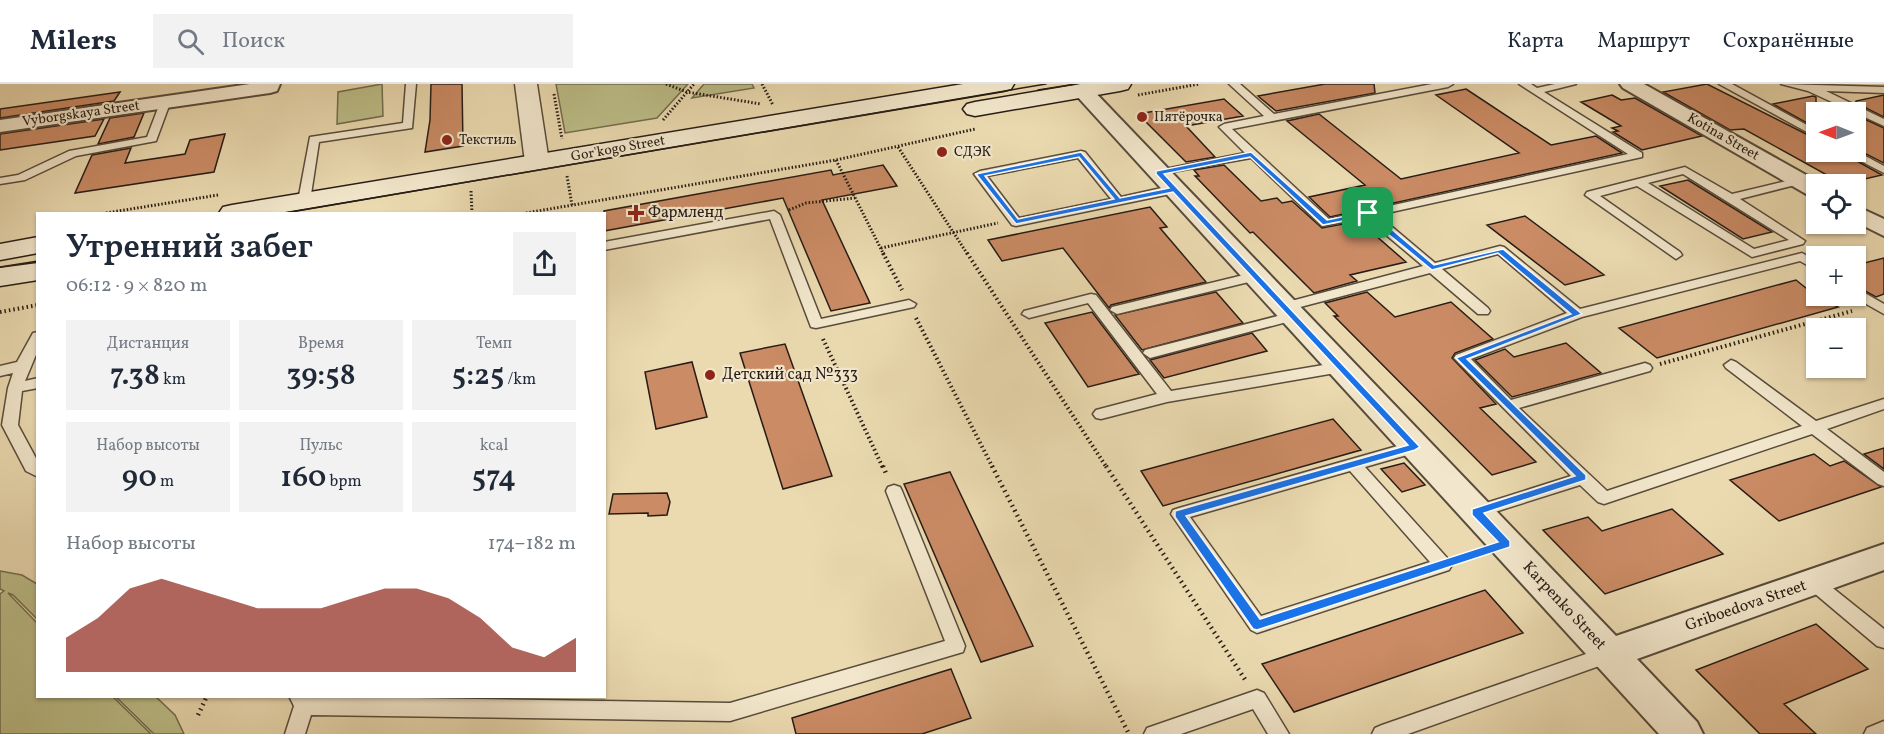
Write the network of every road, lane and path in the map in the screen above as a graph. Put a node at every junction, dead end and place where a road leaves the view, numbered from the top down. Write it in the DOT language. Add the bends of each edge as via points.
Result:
graph roads {
  1 [pos="411,84"];
  2 [pos="526,84"];
  3 [pos="552,84"];
  4 [pos="666,84"];
  5 [pos="694,84"];
  6 [pos="762,84"];
  7 [pos="1003,84"];
  8 [pos="1120,84"];
  9 [pos="1199,84"];
  10 [pos="1234,84"];
  11 [pos="1448,84"];
  12 [pos="1524,84"];
  13 [pos="1571,84"];
  14 [pos="1724,84"];
  15 [pos="1786,84"];
  16 [pos="1637,85"];
  17 [pos="270,86"];
  18 [pos="1810,86"];
  19 [pos="1884,90"];
  20 [pos="1535,91"];
  21 [pos="687,92"];
  22 [pos="1084,92"];
  23 [pos="165,103"];
  24 [pos="1272,118"];
  25 [pos="1884,123"];
  26 [pos="660,124"];
  27 [pos="0,126"];
  28 [pos="979,128"];
  29 [pos="1806,129"];
  30 [pos="562,140"];
  31 [pos="897,147"];
  32 [pos="1251,154"];
  33 [pos="836,160"];
  34 [pos="1866,161"];
  35 [pos="1884,170"];
  36 [pos="538,173"];
  37 [pos="0,181"];
  38 [pos="1167,181"];
  39 [pos="1638,182"];
  40 [pos="1806,185"];
  41 [pos="1806,186"];
  42 [pos="855,198"];
  43 [pos="1730,198"];
  44 [pos="1118,200"];
  45 [pos="304,201"];
  46 [pos="238,212"];
  47 [pos="371,212"];
  48 [pos="532,212"];
  49 [pos="1368,213"];
  50 [pos="774,215"];
  51 [pos="1866,219"];
  52 [pos="1014,220"];
  53 [pos="1884,229"];
  54 [pos="953,232"];
  55 [pos="36,246"];
  56 [pos="606,246"];
  57 [pos="881,248"];
  58 [pos="0,252"];
  59 [pos="1676,255"];
  60 [pos="1806,260"];
  61 [pos="1432,268"];
  62 [pos="36,271"];
  63 [pos="1256,276"];
  64 [pos="0,277"];
  65 [pos="1866,298"];
  66 [pos="909,304"];
  67 [pos="36,305"];
  68 [pos="1880,307"];
  69 [pos="1117,310"];
  70 [pos="1289,311"];
  71 [pos="1483,311"];
  72 [pos="0,312"];
  73 [pos="1029,314"];
  74 [pos="1577,314"];
  75 [pos="816,324"];
  76 [pos="35,344"];
  77 [pos="1150,353"];
  78 [pos="1731,365"];
  79 [pos="22,366"];
  80 [pos="1341,367"];
  81 [pos="1645,368"];
  82 [pos="0,371"];
  83 [pos="36,383"];
  84 [pos="15,388"];
  85 [pos="1167,397"];
  86 [pos="1884,404"];
  87 [pos="1508,406"];
  88 [pos="1101,414"];
  89 [pos="1811,426"];
  90 [pos="1415,447"];
  91 [pos="1353,464"];
  92 [pos="36,470"];
  93 [pos="1583,478"];
  94 [pos="1884,480"];
  95 [pos="894,490"];
  96 [pos="1476,512"];
  97 [pos="1506,544"];
  98 [pos="1884,557"];
  99 [pos="1443,565"];
  100 [pos="1813,582"];
  101 [pos="1884,640"];
  102 [pos="1609,654"];
  103 [pos="206,698"];
  104 [pos="1257,699"];
  105 [pos="301,701"];
  106 [pos="198,715"];
  107 [pos="1884,730"];
  108 [pos="295,734"];
  109 [pos="1129,734"];
  110 [pos="1154,734"];
  111 [pos="1279,734"];
  112 [pos="1382,734"];
  113 [pos="1684,734"];
  114 [pos="1874,734"];
  1 -- 45 [label="lane" via="408,126 314,139"];
  2 -- 36 [label="main road"];
  3 -- 30 [label="path"];
  4 -- 21 [label="path"];
  5 -- 21 [label="path"];
  6 -- 21 [label="path" via="773,106"];
  7 -- 36 [label="main road, Gor'kogo Street"];
  8 -- 22 [label="main road, Gor'kogo Street"];
  9 -- 22 [label="path"];
  10 -- 24 [label="lane"];
  11 -- 24 [label="lane"];
  12 -- 20 [label="lane"];
  13 -- 20 [label="lane"];
  14 -- 29 [label="lane"];
  15 -- 18 [label="lane"];
  16 -- 40 [label="street, Kotina Street"];
  17 -- 23 [label="street, Vyborgskaya Street"];
  18 -- 19 [label="lane"];
  18 -- 25 [label="lane"];
  20 -- 49 [label="lane" via="1638,155"];
  21 -- 26 [label="path"];
  22 -- 36 [label="main road, Gor'kogo Street"];
  22 -- 38 [label="street, Karpenko Street"];
  23 -- 27 [label="street, Vyborgskaya Street"];
  23 -- 37 [label="lane" via="152,139 73,153 21,178"];
  24 -- 32 [label="lane" via="1224,127"];
  28 -- 31 [label="path"];
  31 -- 33 [label="path"];
  31 -- 54 [label="path"];
  32 -- 38 [label="lane"];
  32 -- 49 [label="lane" via="1326,223"];
  33 -- 42 [label="path"];
  33 -- 48 [label="path"];
  34 -- 35 [label="lane"];
  36 -- 45 [label="main road, Gor'kogo Street"];
  36 -- 47 [label="main road, Gor'kogo Street"];
  38 -- 44 [label="lane"];
  38 -- 63 [label="street, Karpenko Street"];
  39 -- 43 [label="lane" via="1685,170"];
  39 -- 43 [label="lane" via="1752,253 1799,241"];
  39 -- 59 [label="lane" via="1591,195"];
  41 -- 43 [label="lane"];
  42 -- 50 [label="path" via="806,203"];
  42 -- 57 [label="path"];
  44 -- 52 [label="lane"];
  44 -- 52 [label="lane" via="1081,154 980,174"];
  45 -- 46 [label="main road, Gor'kogo Street"];
  49 -- 61 [label="lane"];
  50 -- 56 [label="lane"];
  50 -- 75 [label="lane"];
  51 -- 53 [label="street"];
  52 -- 54 [label="path"];
  54 -- 57 [label="path"];
  54 -- 104 [label="path"];
  55 -- 58 [label="main road"];
  57 -- 66 [label="path"];
  60 -- 74 [label="lane" via="1802,257"];
  61 -- 70 [label="lane"];
  61 -- 71 [label="lane"];
  61 -- 74 [label="lane" via="1500,250"];
  62 -- 64 [label="main road"];
  63 -- 69 [label="lane"];
  63 -- 70 [label="street, Karpenko Street"];
  65 -- 68 [label="lane"];
  66 -- 75 [label="lane"];
  66 -- 109 [label="path"];
  67 -- 72 [label="path"];
  68 -- 81 [label="path"];
  70 -- 77 [label="lane"];
  70 -- 80 [label="street, Karpenko Street"];
  73 -- 85 [label="lane" via="1091,298"];
  74 -- 87 [label="lane" via="1461,358"];
  75 -- 95 [label="path"];
  76 -- 79 [label="lane"];
  78 -- 89 [label="lane"];
  79 -- 82 [label="lane"];
  79 -- 84 [label="lane"];
  80 -- 85 [label="lane"];
  80 -- 90 [label="street, Karpenko Street"];
  81 -- 87 [label="lane"];
  83 -- 84 [label="lane"];
  84 -- 92 [label="lane" via="10,425"];
  85 -- 88 [label="lane"];
  86 -- 89 [label="lane"];
  87 -- 93 [label="lane"];
  89 -- 93 [label="lane" via="1604,498"];
  89 -- 94 [label="lane"];
  90 -- 91 [label="lane"];
  90 -- 96 [label="street, Karpenko Street"];
  91 -- 99 [label="lane"];
  91 -- 99 [label="lane" via="1179,514 1257,625"];
  93 -- 96 [label="lane"];
  95 -- 105 [label="lane" via="956,646 730,712"];
  96 -- 97 [label="street, Karpenko Street"];
  97 -- 99 [label="path"];
  97 -- 102 [label="street, Karpenko Street"];
  98 -- 100 [label="street, Griboedova Street"];
  100 -- 101 [label="lane"];
  100 -- 102 [label="street, Griboedova Street"];
  102 -- 112 [label="lane"];
  102 -- 113 [label="street, Karpenko Street"];
  103 -- 106 [label="path"];
  104 -- 110 [label="lane"];
  104 -- 111 [label="lane"];
  105 -- 108 [label="lane"];
  107 -- 114 [label="lane"];
}
